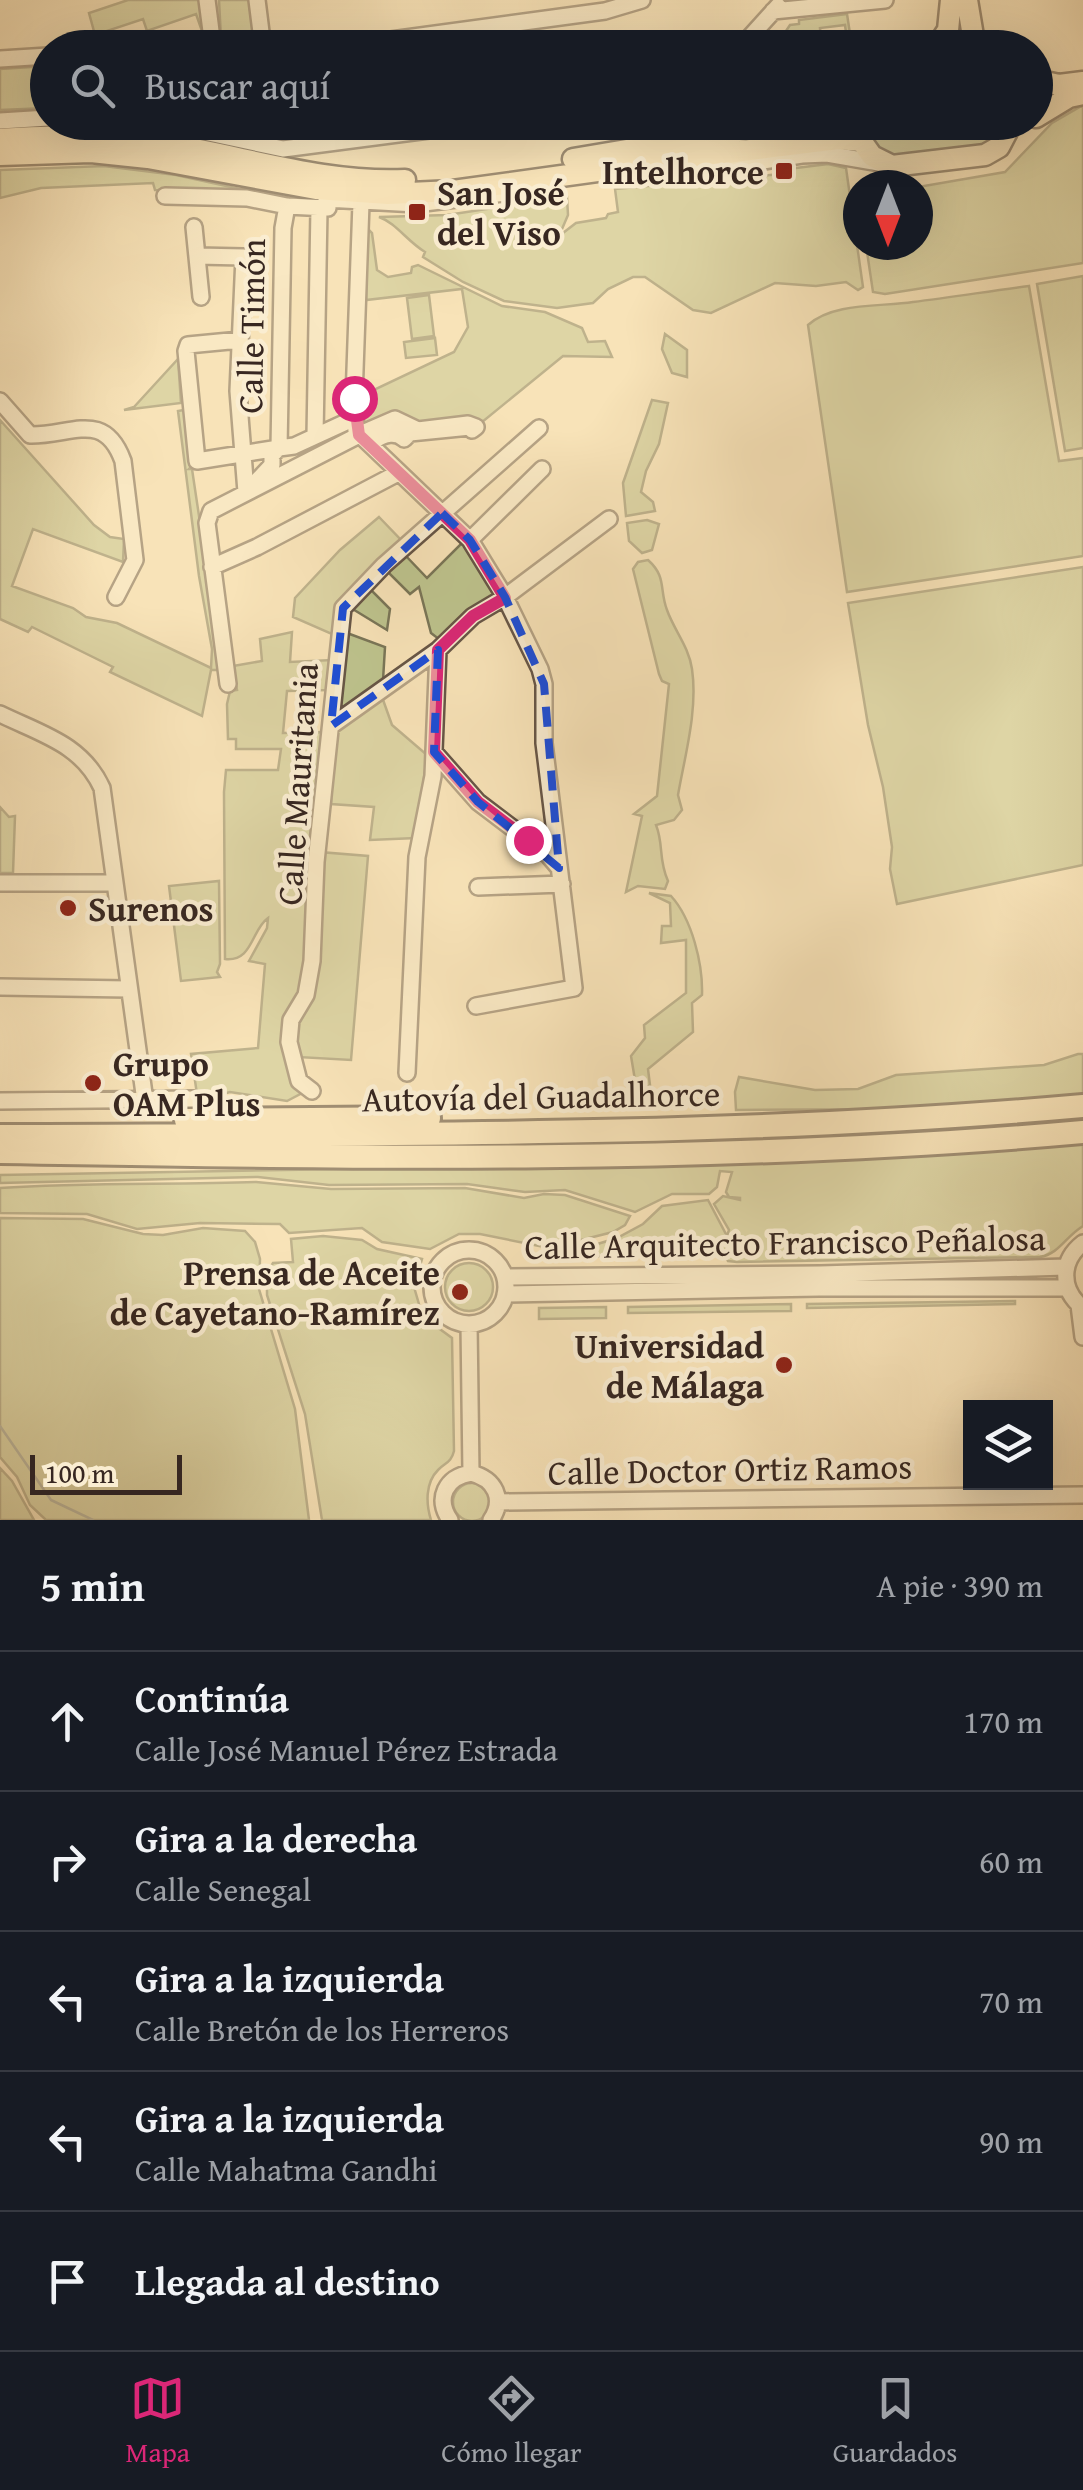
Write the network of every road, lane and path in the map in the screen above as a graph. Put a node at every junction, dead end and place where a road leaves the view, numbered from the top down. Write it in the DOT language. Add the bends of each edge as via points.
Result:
graph roads {
  1 [pos="207,0"];
  2 [pos="257,0"];
  3 [pos="642,0"];
  4 [pos="886,0"];
  5 [pos="941,0"];
  6 [pos="951,0"];
  7 [pos="967,0"];
  8 [pos="809,4"];
  9 [pos="778,6"];
  10 [pos="211,30"];
  11 [pos="261,30"];
  12 [pos="465,30"];
  13 [pos="756,30"];
  14 [pos="938,30"];
  15 [pos="948,30"];
  16 [pos="972,30"];
  17 [pos="30,58"];
  18 [pos="0,60"];
  19 [pos="1083,82"];
  20 [pos="1053,83"];
  21 [pos="1083,94"];
  22 [pos="1053,107"];
  23 [pos="30,119"];
  24 [pos="0,120"];
  25 [pos="30,138"];
  26 [pos="0,139"];
  27 [pos="137,140"];
  28 [pos="252,140"];
  29 [pos="347,140"];
  30 [pos="681,140"];
  31 [pos="838,140"];
  32 [pos="863,140"];
  33 [pos="1005,140"];
  34 [pos="0,155"];
  35 [pos="172,162"];
  36 [pos="892,166"];
  37 [pos="164,196"];
  38 [pos="361,202"];
  39 [pos="287,206"];
  40 [pos="319,209"];
  41 [pos="194,227"];
  42 [pos="197,256"];
  43 [pos="264,257"];
  44 [pos="282,258"];
  45 [pos="202,298"];
  46 [pos="240,340"];
  47 [pos="0,401"];
  48 [pos="355,418"];
  49 [pos="539,428"];
  50 [pos="362,434"];
  51 [pos="315,436"];
  52 [pos="278,448"];
  53 [pos="243,454"];
  54 [pos="272,465"];
  55 [pos="542,469"];
  56 [pos="288,472"];
  57 [pos="398,473"];
  58 [pos="246,492"];
  59 [pos="442,513"];
  60 [pos="609,519"];
  61 [pos="470,540"];
  62 [pos="212,566"];
  63 [pos="116,597"];
  64 [pos="505,598"];
  65 [pos="438,650"];
  66 [pos="228,684"];
  67 [pos="0,714"];
  68 [pos="331,726"];
  69 [pos="434,752"];
  70 [pos="560,876"];
  71 [pos="0,883"];
  72 [pos="114,883"];
  73 [pos="478,887"];
  74 [pos="0,987"];
  75 [pos="128,989"];
  76 [pos="476,1006"];
  77 [pos="407,1072"];
  78 [pos="312,1091"];
  79 [pos="194,1099"];
  80 [pos="0,1101"];
  81 [pos="145,1101"];
  82 [pos="1083,1106"];
  83 [pos="0,1121"];
  84 [pos="783,1125"];
  85 [pos="1083,1132"];
  86 [pos="0,1136"];
  87 [pos="0,1152"];
  88 [pos="410,1156"];
  89 [pos="0,1165"];
  90 [pos="1083,1242"];
  91 [pos="1066,1267"];
  92 [pos="504,1277"];
  93 [pos="1067,1288"];
  94 [pos="505,1294"];
  95 [pos="1081,1307"];
  96 [pos="469,1324"];
  97 [pos="1083,1337"];
  98 [pos="471,1473"];
  99 [pos="1083,1495"];
  100 [pos="498,1502"];
  101 [pos="450,1520"];
  102 [pos="491,1520"];
  1 -- 10 [label="street"];
  2 -- 11 [label="street"];
  3 -- 12 [label="street"];
  4 -- 8 [label="street"];
  5 -- 14 [label="street"];
  6 -- 15 [label="main road"];
  7 -- 16 [label="main road"];
  8 -- 9 [label="street"];
  9 -- 13 [label="street"];
  17 -- 18 [label="street"];
  19 -- 20 [label="main road"];
  21 -- 22 [label="main road"];
  23 -- 24 [label="street"];
  25 -- 26 [label="main road"];
  27 -- 30 [label="main road" via="312,174 390,180 452,177"];
  28 -- 29 [label="street" via="283,148"];
  31 -- 35 [label="main road" via="388,194 316,189"];
  32 -- 36 [label="main road" via="872,156"];
  33 -- 36 [label="main road" via="985,155"];
  34 -- 35 [label="main road" via="91,152"];
  35 -- 38 [label="street" via="261,188"];
  36 -- 38 [label="street" via="802,155 492,196"];
  37 -- 39 [label="street"];
  38 -- 40 [label="street"];
  38 -- 48 [label="street"];
  39 -- 40 [label="street"];
  39 -- 44 [label="street, Calle Timón"];
  40 -- 51 [label="street"];
  41 -- 42 [label="street"];
  42 -- 45 [label="street"];
  42 -- 46 [label="street" via="244,256"];
  43 -- 44 [label="street"];
  44 -- 52 [label="street, Calle Timón"];
  46 -- 53 [label="street"];
  46 -- 53 [label="street" via="188,345 198,462"];
  47 -- 63 [label="street" via="30,435 94,428 118,449 135,560"];
  48 -- 50 [label="street"];
  48 -- 51 [label="street"];
  49 -- 59 [label="street, Calle Mauritania"];
  50 -- 50 [label="street" via="395,419 418,430 476,426 404,439 394,434 375,441"];
  50 -- 56 [label="street"];
  50 -- 57 [label="street"];
  51 -- 52 [label="street"];
  52 -- 53 [label="street"];
  52 -- 54 [label="street, Calle Timón"];
  53 -- 58 [label="street"];
  54 -- 56 [label="street"];
  54 -- 58 [label="street"];
  55 -- 61 [label="street"];
  56 -- 58 [label="street"];
  57 -- 59 [label="street"];
  57 -- 62 [label="street"];
  58 -- 62 [label="street" via="211,511"];
  59 -- 61 [label="street"];
  59 -- 68 [label="street, Calle Mauritania" via="343,608"];
  60 -- 64 [label="street"];
  61 -- 64 [label="street"];
  62 -- 66 [label="street"];
  64 -- 65 [label="street" via="473,616"];
  64 -- 70 [label="street" via="544,684"];
  65 -- 68 [label="street"];
  65 -- 69 [label="street"];
  67 -- 72 [label="street" via="74,749 95,774"];
  68 -- 78 [label="street, Calle Mauritania" via="312,961 289,1042 299,1080"];
  69 -- 70 [label="street" via="478,802 548,854"];
  69 -- 77 [label="street" via="417,856"];
  70 -- 73 [label="street"];
  70 -- 76 [label="street" via="574,988"];
  71 -- 72 [label="street"];
  72 -- 75 [label="street"];
  74 -- 75 [label="street"];
  75 -- 81 [label="street"];
  79 -- 81 [label="street"];
  80 -- 81 [label="street"];
  82 -- 84 [label="highway, Autovía del Guadalhorce"];
  83 -- 84 [label="highway" via="426,1118"];
  84 -- 86 [label="highway, Autovía del Guadalhorce"];
  85 -- 88 [label="highway, Autovía del Guadalhorce" via="685,1154"];
  87 -- 88 [label="highway, Autovía del Guadalhorce"];
  88 -- 89 [label="highway"];
  90 -- 91 [label="street"];
  91 -- 92 [label="street, Calle Arquitecto Francisco Peñalosa"];
  91 -- 93 [label="street"];
  92 -- 94 [label="street"];
  92 -- 96 [label="street" via="479,1251 454,1252 436,1268 436,1305"];
  93 -- 94 [label="street, Calle Arquitecto Francisco Peñalosa"];
  93 -- 95 [label="street"];
  94 -- 96 [label="street" via="495,1313"];
  95 -- 97 [label="street"];
  96 -- 98 [label="street"];
  98 -- 100 [label="street" via="494,1485"];
  98 -- 101 [label="street" via="454,1479 444,1493"];
  99 -- 100 [label="street, Calle Doctor Ortiz Ramos"];
  100 -- 102 [label="street"];
}
